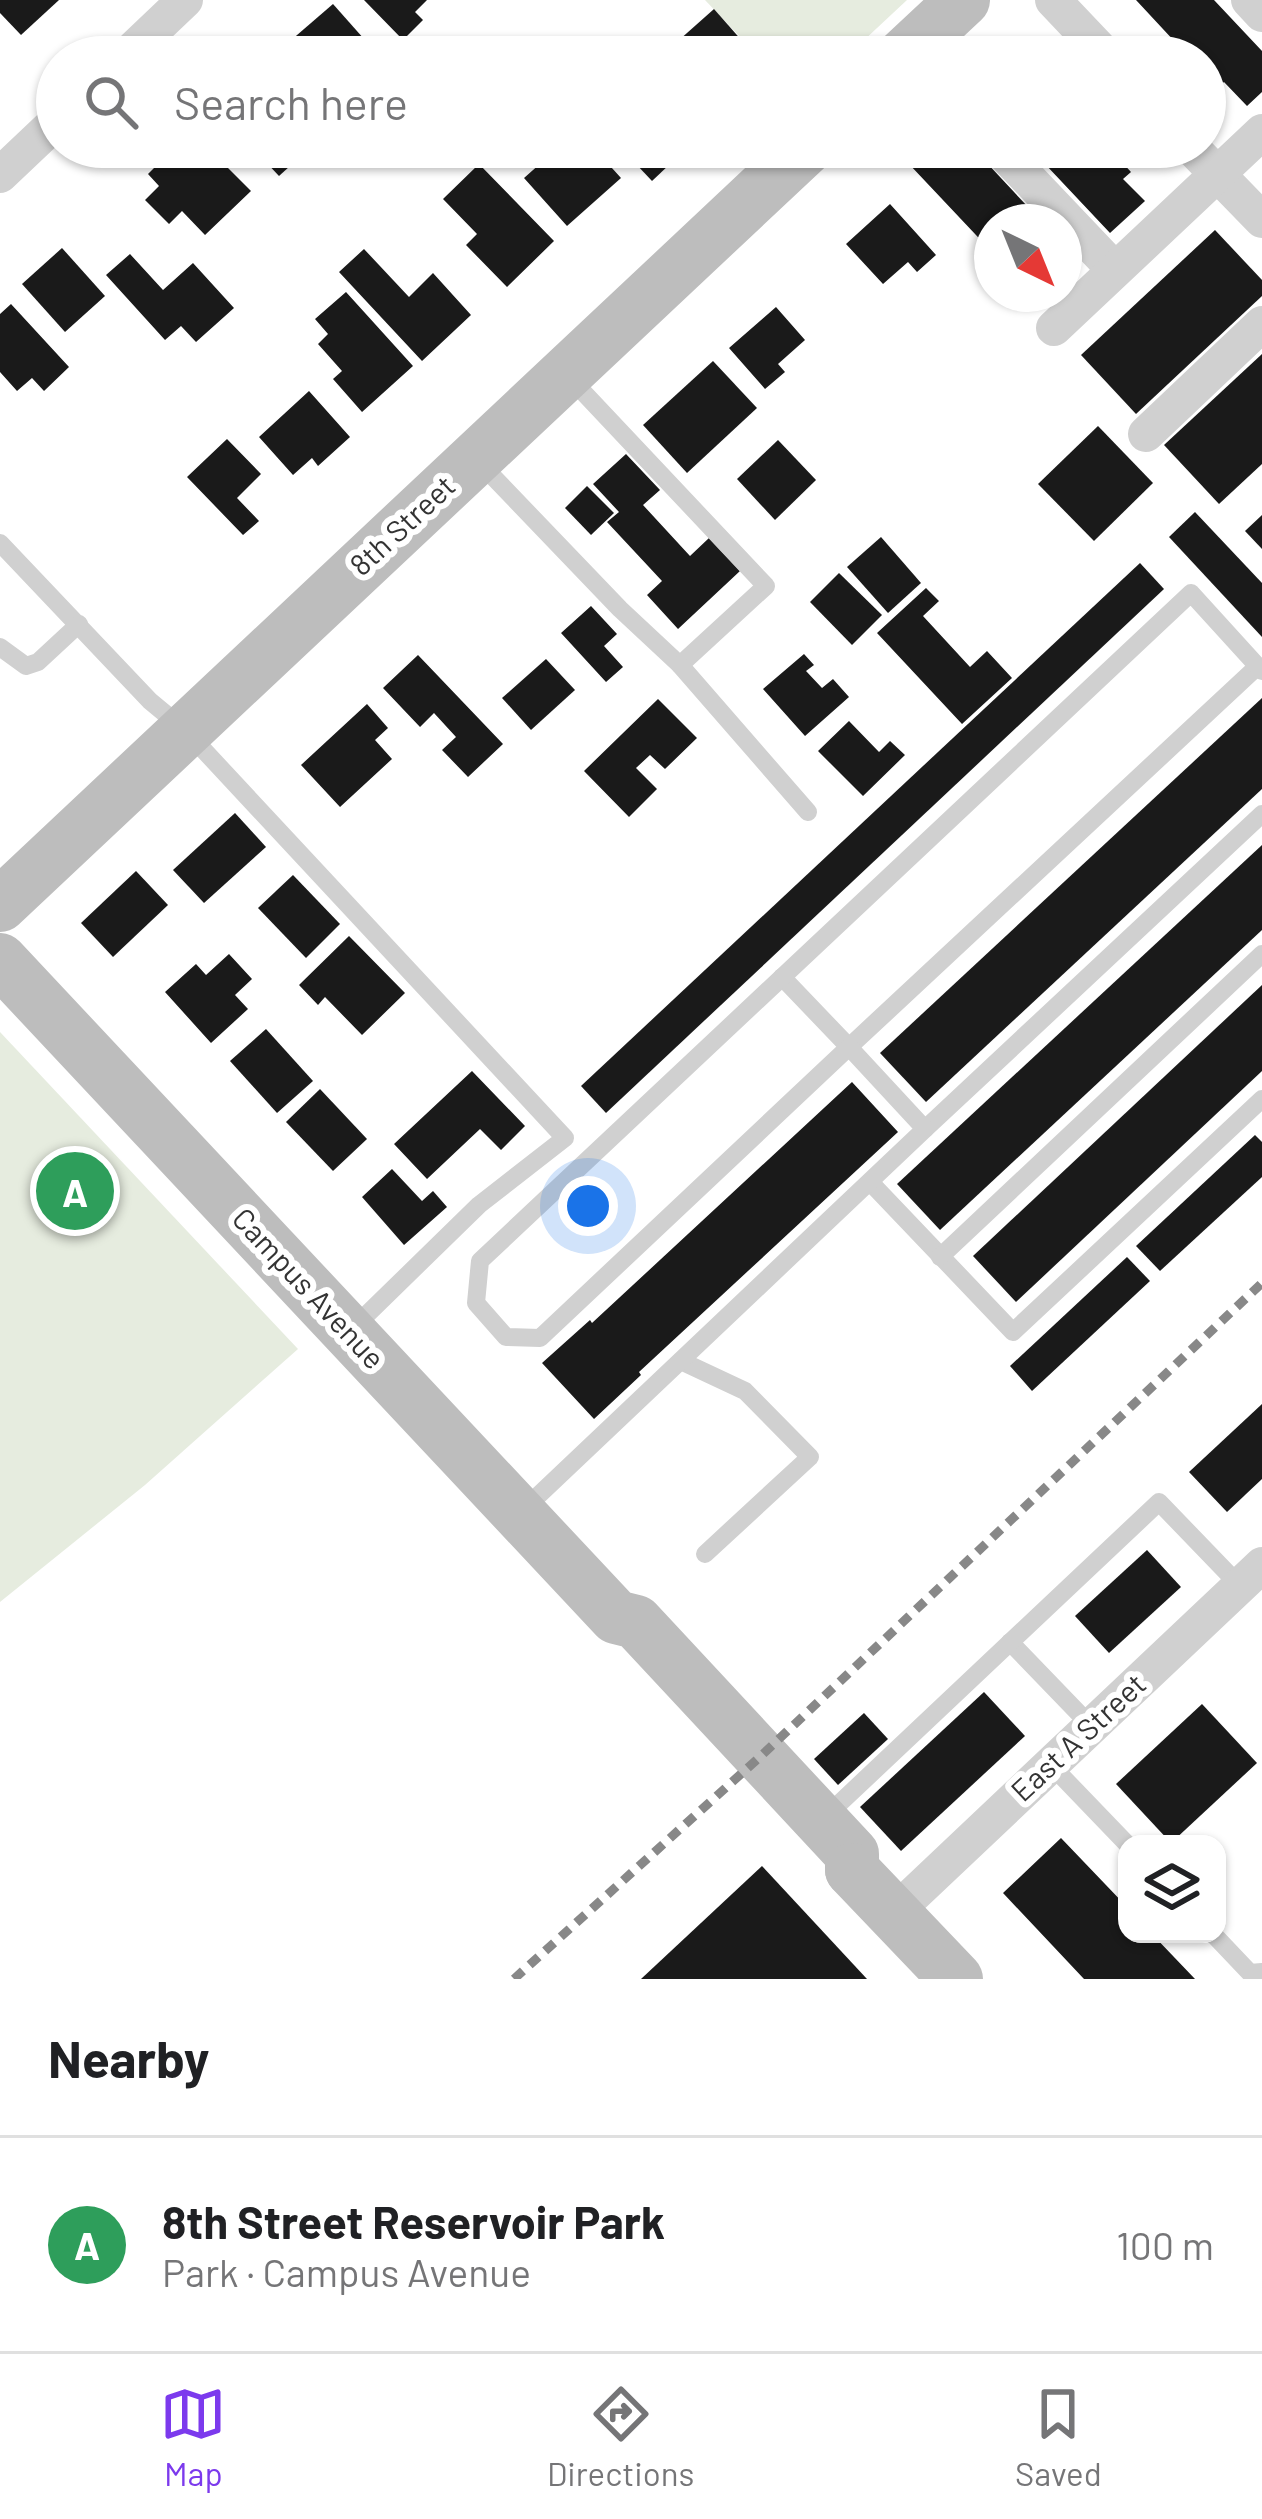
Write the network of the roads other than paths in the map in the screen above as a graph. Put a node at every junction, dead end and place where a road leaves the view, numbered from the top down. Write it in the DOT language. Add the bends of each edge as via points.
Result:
graph roads {
  1 [pos="185,0"];
  2 [pos="963,0"];
  3 [pos="1053,0"];
  4 [pos="1249,0"];
  5 [pos="1262,14"];
  6 [pos="147,36"];
  7 [pos="924,36"];
  8 [pos="1087,36"];
  9 [pos="1262,132"];
  10 [pos="36,141"];
  11 [pos="1226,166"];
  12 [pos="784,168"];
  13 [pos="1018,168"];
  14 [pos="1211,168"];
  15 [pos="1223,168"];
  16 [pos="1217,174"];
  17 [pos="0,175"];
  18 [pos="1262,220"];
  19 [pos="1115,270"];
  20 [pos="1262,324"];
  21 [pos="1054,328"];
  22 [pos="566,373"];
  23 [pos="1146,434"];
  24 [pos="475,458"];
  25 [pos="0,543"];
  26 [pos="80,624"];
  27 [pos="0,647"];
  28 [pos="680,665"];
  29 [pos="1260,669"];
  30 [pos="185,730"];
  31 [pos="808,812"];
  32 [pos="1262,814"];
  33 [pos="0,905"];
  34 [pos="1262,955"];
  35 [pos="0,960"];
  36 [pos="782,977"];
  37 [pos="849,1047"];
  38 [pos="1262,1099"];
  39 [pos="925,1129"];
  40 [pos="869,1182"];
  41 [pos="940,1257"];
  42 [pos="349,1332"];
  43 [pos="681,1361"];
  44 [pos="519,1514"];
  45 [pos="705,1554"];
  46 [pos="1251,1575"];
  47 [pos="616,1617"];
  48 [pos="1010,1642"];
  49 [pos="1091,1726"];
  50 [pos="1051,1765"];
  51 [pos="821,1820"];
  52 [pos="1118,1835"];
  53 [pos="852,1870"];
  54 [pos="895,1912"];
  55 [pos="1222,1943"];
  56 [pos="1262,1972"];
  57 [pos="956,1979"];
  1 -- 6 [label="street"];
  2 -- 7 [label="street"];
  3 -- 8 [label="street"];
  4 -- 5 [label="street"];
  9 -- 11 [label="street"];
  10 -- 17 [label="street"];
  12 -- 22 [label="street, 8th Street"];
  13 -- 19 [label="street"];
  14 -- 16 [label="street"];
  15 -- 16 [label="street"];
  16 -- 18 [label="street"];
  16 -- 19 [label="street"];
  19 -- 21 [label="street"];
  20 -- 23 [label="street"];
  22 -- 24 [label="street, 8th Street"];
  22 -- 28 [label="lane" via="766,586"];
  24 -- 28 [label="lane"];
  24 -- 30 [label="street, 8th Street"];
  25 -- 26 [label="lane"];
  26 -- 27 [label="lane" via="26,666"];
  26 -- 30 [label="lane"];
  28 -- 31 [label="lane"];
  29 -- 36 [label="lane" via="1191,593"];
  29 -- 37 [label="lane"];
  30 -- 33 [label="street, 8th Street"];
  30 -- 42 [label="lane" via="565,1138 479,1205"];
  32 -- 39 [label="lane"];
  34 -- 41 [label="lane"];
  35 -- 42 [label="street, Campus Avenue"];
  36 -- 37 [label="lane"];
  36 -- 37 [label="lane" via="481,1262 476,1303 506,1337 540,1338"];
  37 -- 39 [label="lane"];
  38 -- 41 [label="lane" via="1013,1332"];
  39 -- 40 [label="lane"];
  40 -- 41 [label="lane"];
  40 -- 43 [label="lane"];
  42 -- 44 [label="street, Campus Avenue"];
  43 -- 44 [label="lane"];
  43 -- 45 [label="lane" via="745,1391 811,1457"];
  44 -- 47 [label="street, Campus Avenue"];
  46 -- 48 [label="lane" via="1159,1502"];
  46 -- 49 [label="street, East A Street"];
  47 -- 51 [label="street, Campus Avenue" via="636,1622"];
  47 -- 53 [label="street, Campus Avenue" via="617,1638 834,1871"];
  48 -- 49 [label="lane"];
  48 -- 51 [label="lane"];
  49 -- 50 [label="street, East A Street"];
  50 -- 52 [label="lane"];
  50 -- 54 [label="street, East A Street"];
  51 -- 53 [label="street, Campus Avenue" via="852,1854"];
  53 -- 54 [label="street"];
  54 -- 57 [label="street"];
  55 -- 56 [label="lane" via="1250,1973"];
}
